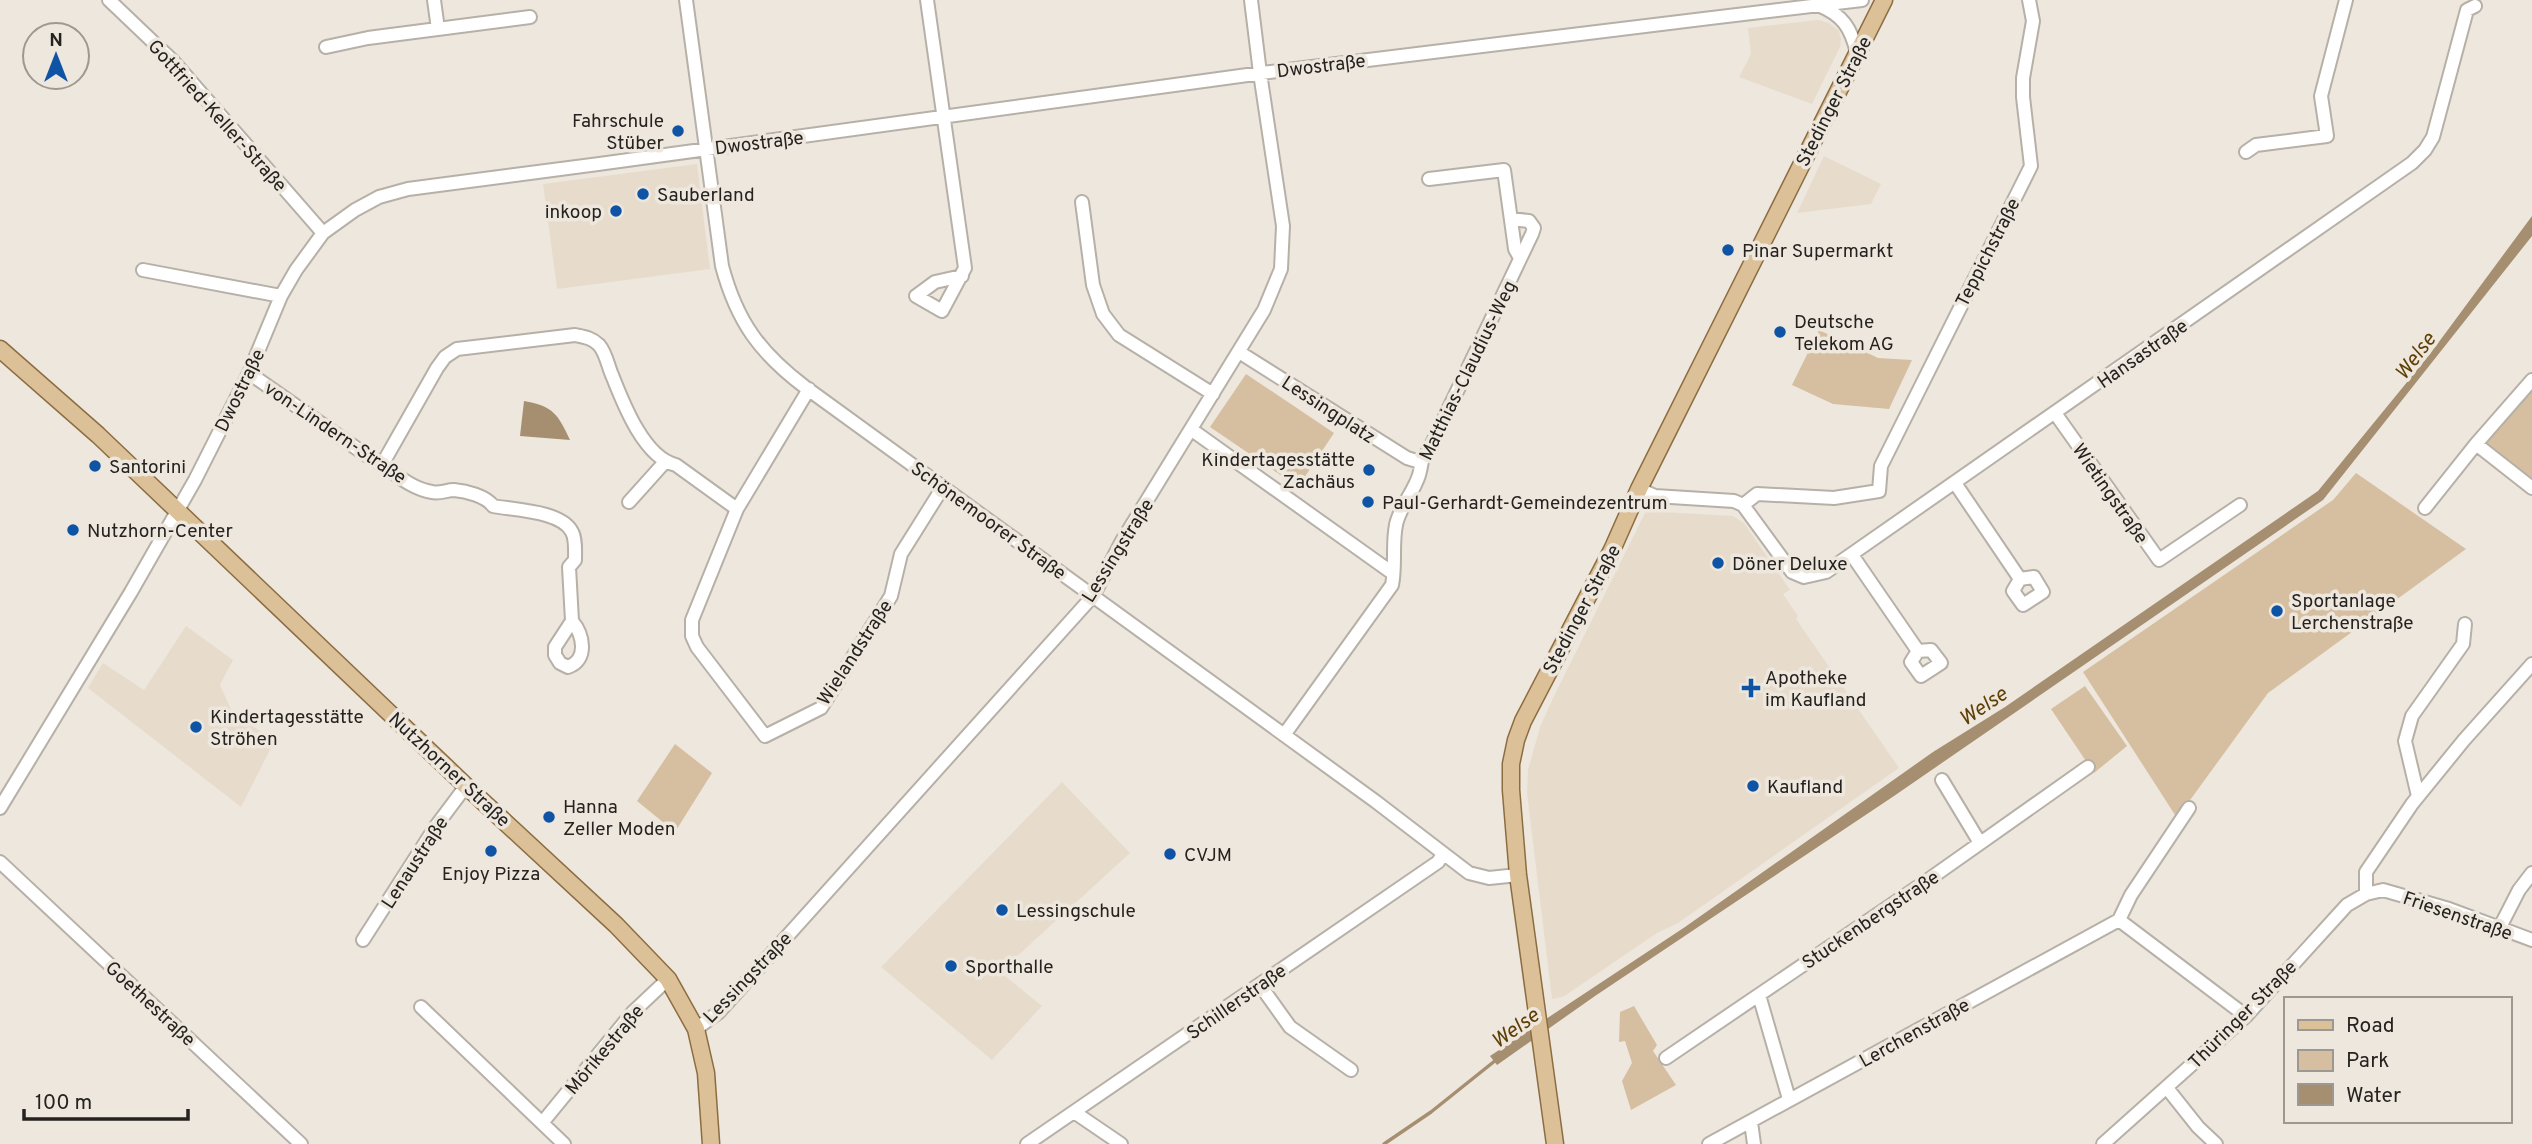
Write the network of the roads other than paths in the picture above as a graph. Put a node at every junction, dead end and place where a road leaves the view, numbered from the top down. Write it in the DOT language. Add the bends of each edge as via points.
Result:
graph roads {
  1 [pos="109,0"];
  2 [pos="434,0"];
  3 [pos="686,0"];
  4 [pos="927,0"];
  5 [pos="1251,0"];
  6 [pos="1862,0"];
  7 [pos="1884,0"];
  8 [pos="2029,0"];
  9 [pos="2346,0"];
  10 [pos="1817,5"];
  11 [pos="2475,6"];
  12 [pos="530,17"];
  13 [pos="439,29"];
  14 [pos="326,47"];
  15 [pos="1857,53"];
  16 [pos="1260,73"];
  17 [pos="944,117"];
  18 [pos="706,149"];
  19 [pos="2246,152"];
  20 [pos="1429,179"];
  21 [pos="1082,202"];
  22 [pos="1511,219"];
  23 [pos="323,233"];
  24 [pos="1520,258"];
  25 [pos="143,270"];
  26 [pos="962,276"];
  27 [pos="281,296"];
  28 [pos="0,349"];
  29 [pos="1239,352"];
  30 [pos="249,373"];
  31 [pos="2532,380"];
  32 [pos="809,389"];
  33 [pos="1213,394"];
  34 [pos="2056,413"];
  35 [pos="1192,430"];
  36 [pos="2476,444"];
  37 [pos="1420,462"];
  38 [pos="383,463"];
  39 [pos="664,463"];
  40 [pos="1955,483"];
  41 [pos="943,487"];
  42 [pos="2532,488"];
  43 [pos="1639,489"];
  44 [pos="629,502"];
  45 [pos="1743,505"];
  46 [pos="2240,505"];
  47 [pos="2425,508"];
  48 [pos="737,509"];
  49 [pos="178,511"];
  50 [pos="1852,555"];
  51 [pos="1391,572"];
  52 [pos="2020,579"];
  53 [pos="1093,596"];
  54 [pos="572,621"];
  55 [pos="2465,624"];
  56 [pos="1918,651"];
  57 [pos="2532,664"];
  58 [pos="1284,735"];
  59 [pos="2088,767"];
  60 [pos="1942,780"];
  61 [pos="466,786"];
  62 [pos="2418,796"];
  63 [pos="0,808"];
  64 [pos="2189,808"];
  65 [pos="1980,843"];
  66 [pos="1443,854"];
  67 [pos="0,862"];
  68 [pos="2532,873"];
  69 [pos="1518,875"];
  70 [pos="2383,890"];
  71 [pos="2366,894"];
  72 [pos="2119,920"];
  73 [pos="2499,929"];
  74 [pos="363,940"];
  75 [pos="2532,940"];
  76 [pos="668,979"];
  77 [pos="1260,985"];
  78 [pos="1759,995"];
  79 [pos="421,1007"];
  80 [pos="2246,1016"];
  81 [pos="696,1029"];
  82 [pos="1666,1058"];
  83 [pos="1351,1070"];
  84 [pos="2167,1088"];
  85 [pos="1789,1099"];
  86 [pos="1074,1112"];
  87 [pos="1751,1122"];
  88 [pos="542,1123"];
  89 [pos="301,1144"];
  90 [pos="564,1144"];
  91 [pos="711,1144"];
  92 [pos="1027,1144"];
  93 [pos="1121,1144"];
  94 [pos="1555,1144"];
  95 [pos="1709,1144"];
  96 [pos="1754,1144"];
  97 [pos="2102,1144"];
  98 [pos="2216,1144"];
  1 -- 23 [label="street, Gottfried-Keller-Straße" via="173,61"];
  2 -- 13 [label="street"];
  3 -- 18 [label="street, Schönemoorer Straße"];
  4 -- 17 [label="street"];
  5 -- 16 [label="street, Lessingstraße"];
  6 -- 10 [label="street, Dwostraße"];
  7 -- 15 [label="main road, Stedinger Straße"];
  8 -- 45 [label="street, Teppichstraße" via="2033,21 2023,97 2031,166 1881,466 1879,491 1834,498 1757,494"];
  9 -- 19 [label="street" via="2321,96 2326,136 2256,145"];
  10 -- 15 [label="street" via="1845,21"];
  10 -- 16 [label="street, Dwostraße"];
  11 -- 34 [label="street, Hansastraße" via="2467,10 2433,137 2412,163"];
  12 -- 13 [label="street"];
  13 -- 14 [label="street"];
  15 -- 43 [label="main road, Stedinger Straße"];
  16 -- 17 [label="street, Dwostraße"];
  16 -- 29 [label="street, Lessingstraße" via="1283,226 1281,269"];
  17 -- 18 [label="street, Dwostraße"];
  17 -- 26 [label="street" via="965,268"];
  18 -- 23 [label="street, Dwostraße" via="408,188 379,197"];
  18 -- 32 [label="street, Schönemoorer Straße" via="722,266 736,307 757,344"];
  20 -- 22 [label="street, Matthias-Claudius-Weg" via="1504,170"];
  21 -- 33 [label="street" via="1093,285 1103,314 1119,335"];
  22 -- 24 [label="street, Matthias-Claudius-Weg"];
  22 -- 24 [label="street, Matthias-Claudius-Weg" via="1529,221 1534,228"];
  23 -- 27 [label="street, Dwostraße"];
  24 -- 37 [label="street, Matthias-Claudius-Weg"];
  25 -- 27 [label="street"];
  27 -- 30 [label="street, Dwostraße"];
  28 -- 49 [label="main road, Nutzhorner Straße"];
  29 -- 33 [label="street, Lessingstraße"];
  29 -- 37 [label="street, Lessingplatz"];
  30 -- 38 [label="street, von-Lindern-Straße"];
  30 -- 49 [label="street, Dwostraße"];
  31 -- 36 [label="street"];
  32 -- 41 [label="street, Schönemoorer Straße"];
  32 -- 48 [label="street, Wielandstraße"];
  33 -- 35 [label="street, Lessingstraße"];
  34 -- 40 [label="street, Hansastraße"];
  34 -- 46 [label="street, Wietingstraße" via="2159,561"];
  35 -- 51 [label="street"];
  35 -- 53 [label="street, Lessingstraße"];
  36 -- 42 [label="street"];
  36 -- 47 [label="street"];
  37 -- 51 [label="street, Matthias-Claudius-Weg" via="1420,472 1396,524 1396,563"];
  38 -- 39 [label="street" via="445,357 457,349 575,335 590,338 601,347 644,441"];
  38 -- 54 [label="street, von-Lindern-Straße" via="393,475 432,492 454,490 488,499 493,506 555,516 566,523 573,533 575,560 569,566"];
  39 -- 44 [label="street"];
  39 -- 48 [label="street" via="676,465"];
  40 -- 50 [label="street, Hansastraße"];
  40 -- 52 [label="street"];
  41 -- 48 [label="street, Wielandstraße" via="901,554 891,596 821,708 765,736 692,636 696,605"];
  41 -- 53 [label="street, Schönemoorer Straße"];
  43 -- 45 [label="street" via="1655,496"];
  43 -- 69 [label="main road, Stedinger Straße" via="1516,740 1511,790"];
  45 -- 50 [label="street, Hansastraße" via="1792,572 1804,577 1826,572"];
  49 -- 61 [label="main road, Nutzhorner Straße"];
  49 -- 63 [label="street, Dwostraße"];
  50 -- 56 [label="street"];
  51 -- 58 [label="street, Matthias-Claudius-Weg" via="1392,585"];
  53 -- 58 [label="street, Schönemoorer Straße"];
  53 -- 81 [label="street, Lessingstraße" via="726,1003"];
  55 -- 62 [label="street" via="2463,644 2412,716 2405,741"];
  57 -- 62 [label="street"];
  58 -- 66 [label="street, Schönemoorer Straße"];
  59 -- 65 [label="street, Stuckenbergstraße"];
  60 -- 65 [label="street"];
  61 -- 74 [label="street, Lenaustraße"];
  61 -- 76 [label="main road, Nutzhorner Straße" via="617,925"];
  62 -- 71 [label="street" via="2366,872"];
  64 -- 72 [label="street"];
  65 -- 78 [label="street, Stuckenbergstraße"];
  66 -- 69 [label="street, Schönemoorer Straße" via="1478,877"];
  66 -- 77 [label="street, Schillerstraße" via="1438,862"];
  67 -- 89 [label="street, Goethestraße"];
  68 -- 73 [label="street"];
  69 -- 94 [label="main road, Stedinger Straße"];
  70 -- 71 [label="street, Thüringer Straße"];
  70 -- 73 [label="street, Friesenstraße"];
  71 -- 80 [label="street, Thüringer Straße" via="2347,905"];
  72 -- 80 [label="street"];
  72 -- 85 [label="street, Lerchenstraße"];
  73 -- 75 [label="street, Friesenstraße"];
  76 -- 81 [label="main road, Nutzhorner Straße"];
  76 -- 88 [label="street, Mörikestraße" via="633,1012"];
  77 -- 83 [label="street" via="1290,1027"];
  77 -- 86 [label="street, Schillerstraße"];
  78 -- 82 [label="street, Stuckenbergstraße"];
  78 -- 85 [label="street"];
  79 -- 88 [label="street"];
  80 -- 84 [label="street, Thüringer Straße"];
  81 -- 91 [label="main road, Nutzhorner Straße" via="706,1073"];
  84 -- 97 [label="street, Thüringer Straße"];
  84 -- 98 [label="street"];
  85 -- 87 [label="street, Lerchenstraße"];
  86 -- 92 [label="street, Schillerstraße"];
  86 -- 93 [label="street"];
  87 -- 95 [label="street, Lerchenstraße"];
  87 -- 96 [label="street"];
  88 -- 90 [label="street"];
}
